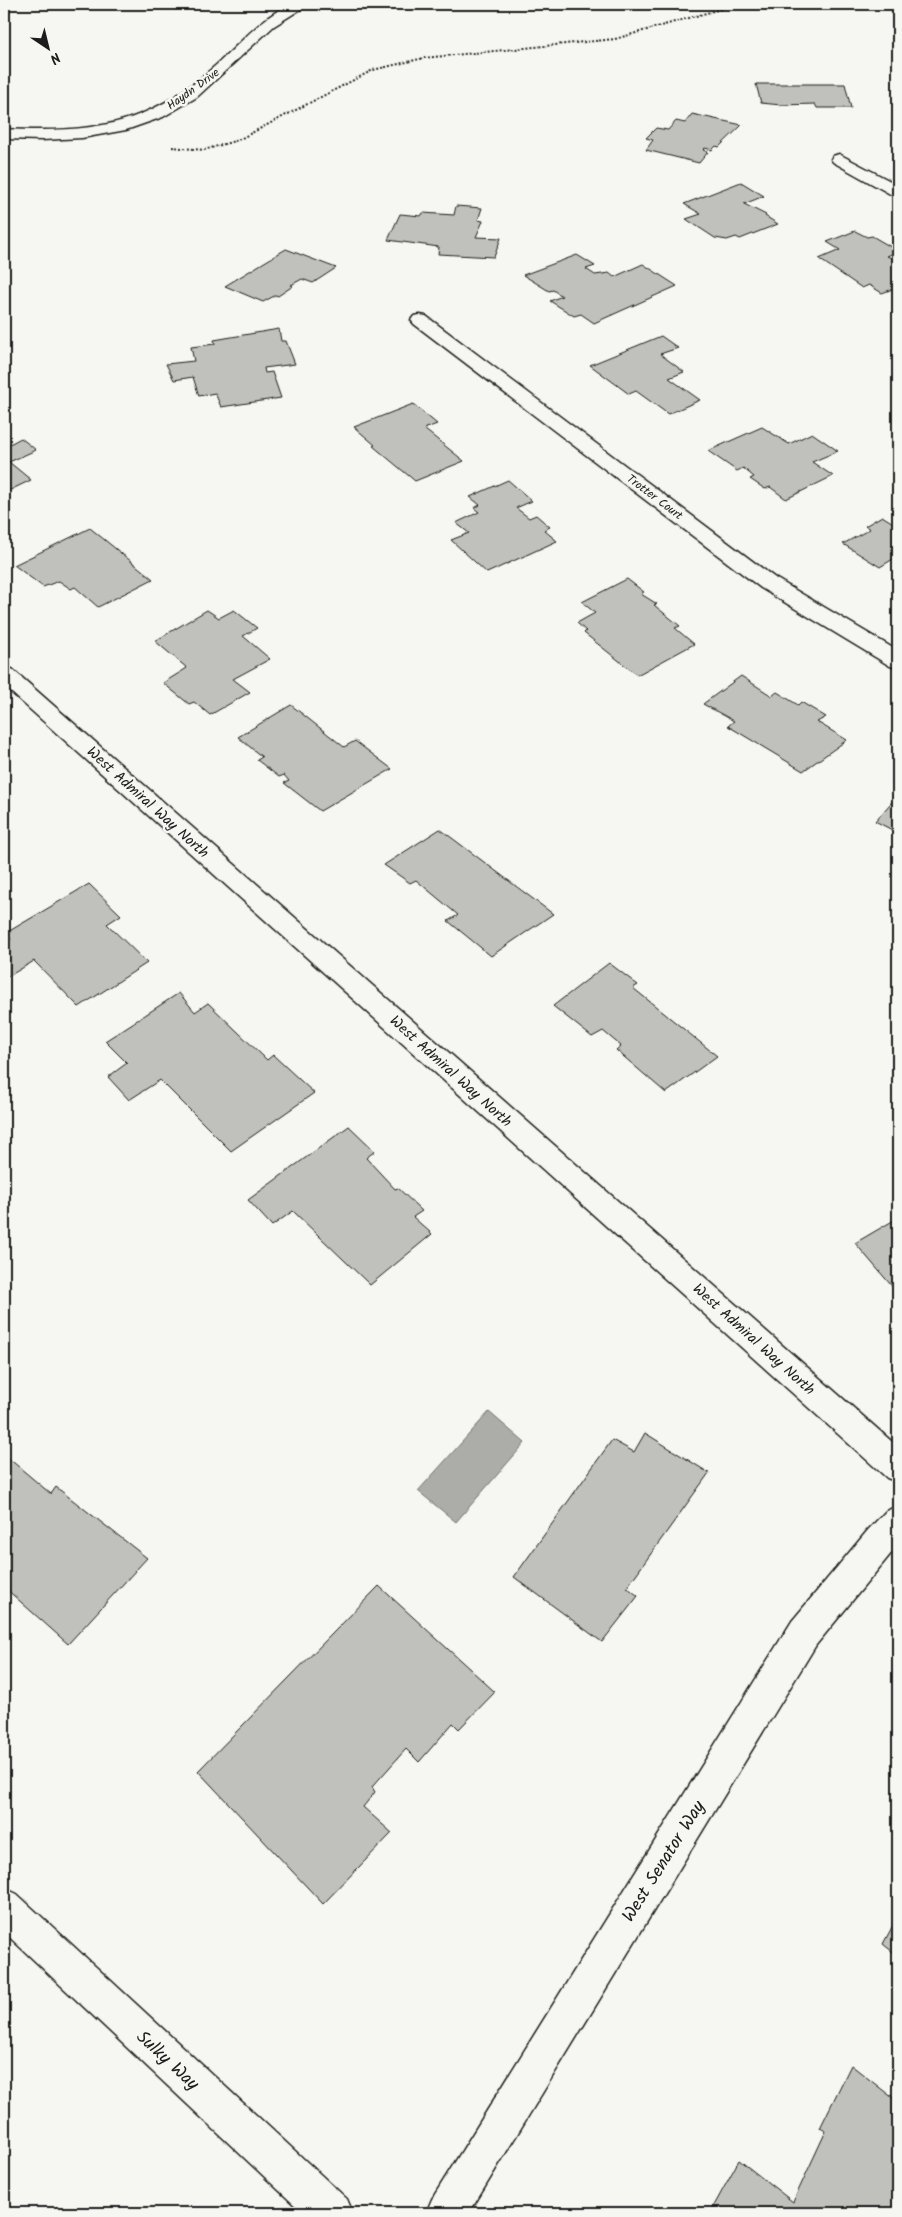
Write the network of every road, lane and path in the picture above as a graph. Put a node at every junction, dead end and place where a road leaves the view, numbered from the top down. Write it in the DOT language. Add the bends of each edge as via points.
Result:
graph roads {
  1 [pos="738,4"];
  2 [pos="296,5"];
  3 [pos="126,124"];
  4 [pos="4,134"];
  5 [pos="839,159"];
  6 [pos="898,192"];
  7 [pos="420,320"];
  8 [pos="898,661"];
  9 [pos="4,674"];
  10 [pos="898,1467"];
  11 [pos="898,1522"];
  12 [pos="4,1907"];
  13 [pos="333,2213"];
  14 [pos="446,2213"];
  1 -- 3 [label="path" via="615,39 424,58 373,70 238,140 204,150 167,147 146,139"];
  2 -- 3 [label="street, Haydn Drive" via="276,17 221,69 172,107"];
  3 -- 4 [label="street, Haydn Drive" via="42,135"];
  5 -- 6 [label="street"];
  7 -- 8 [label="street, Trotter Court" via="768,583"];
  9 -- 10 [label="street, West Admiral Way North"];
  11 -- 14 [label="street, West Senator Way" via="804,1633"];
  12 -- 13 [label="street, Sulky Way"];
}
